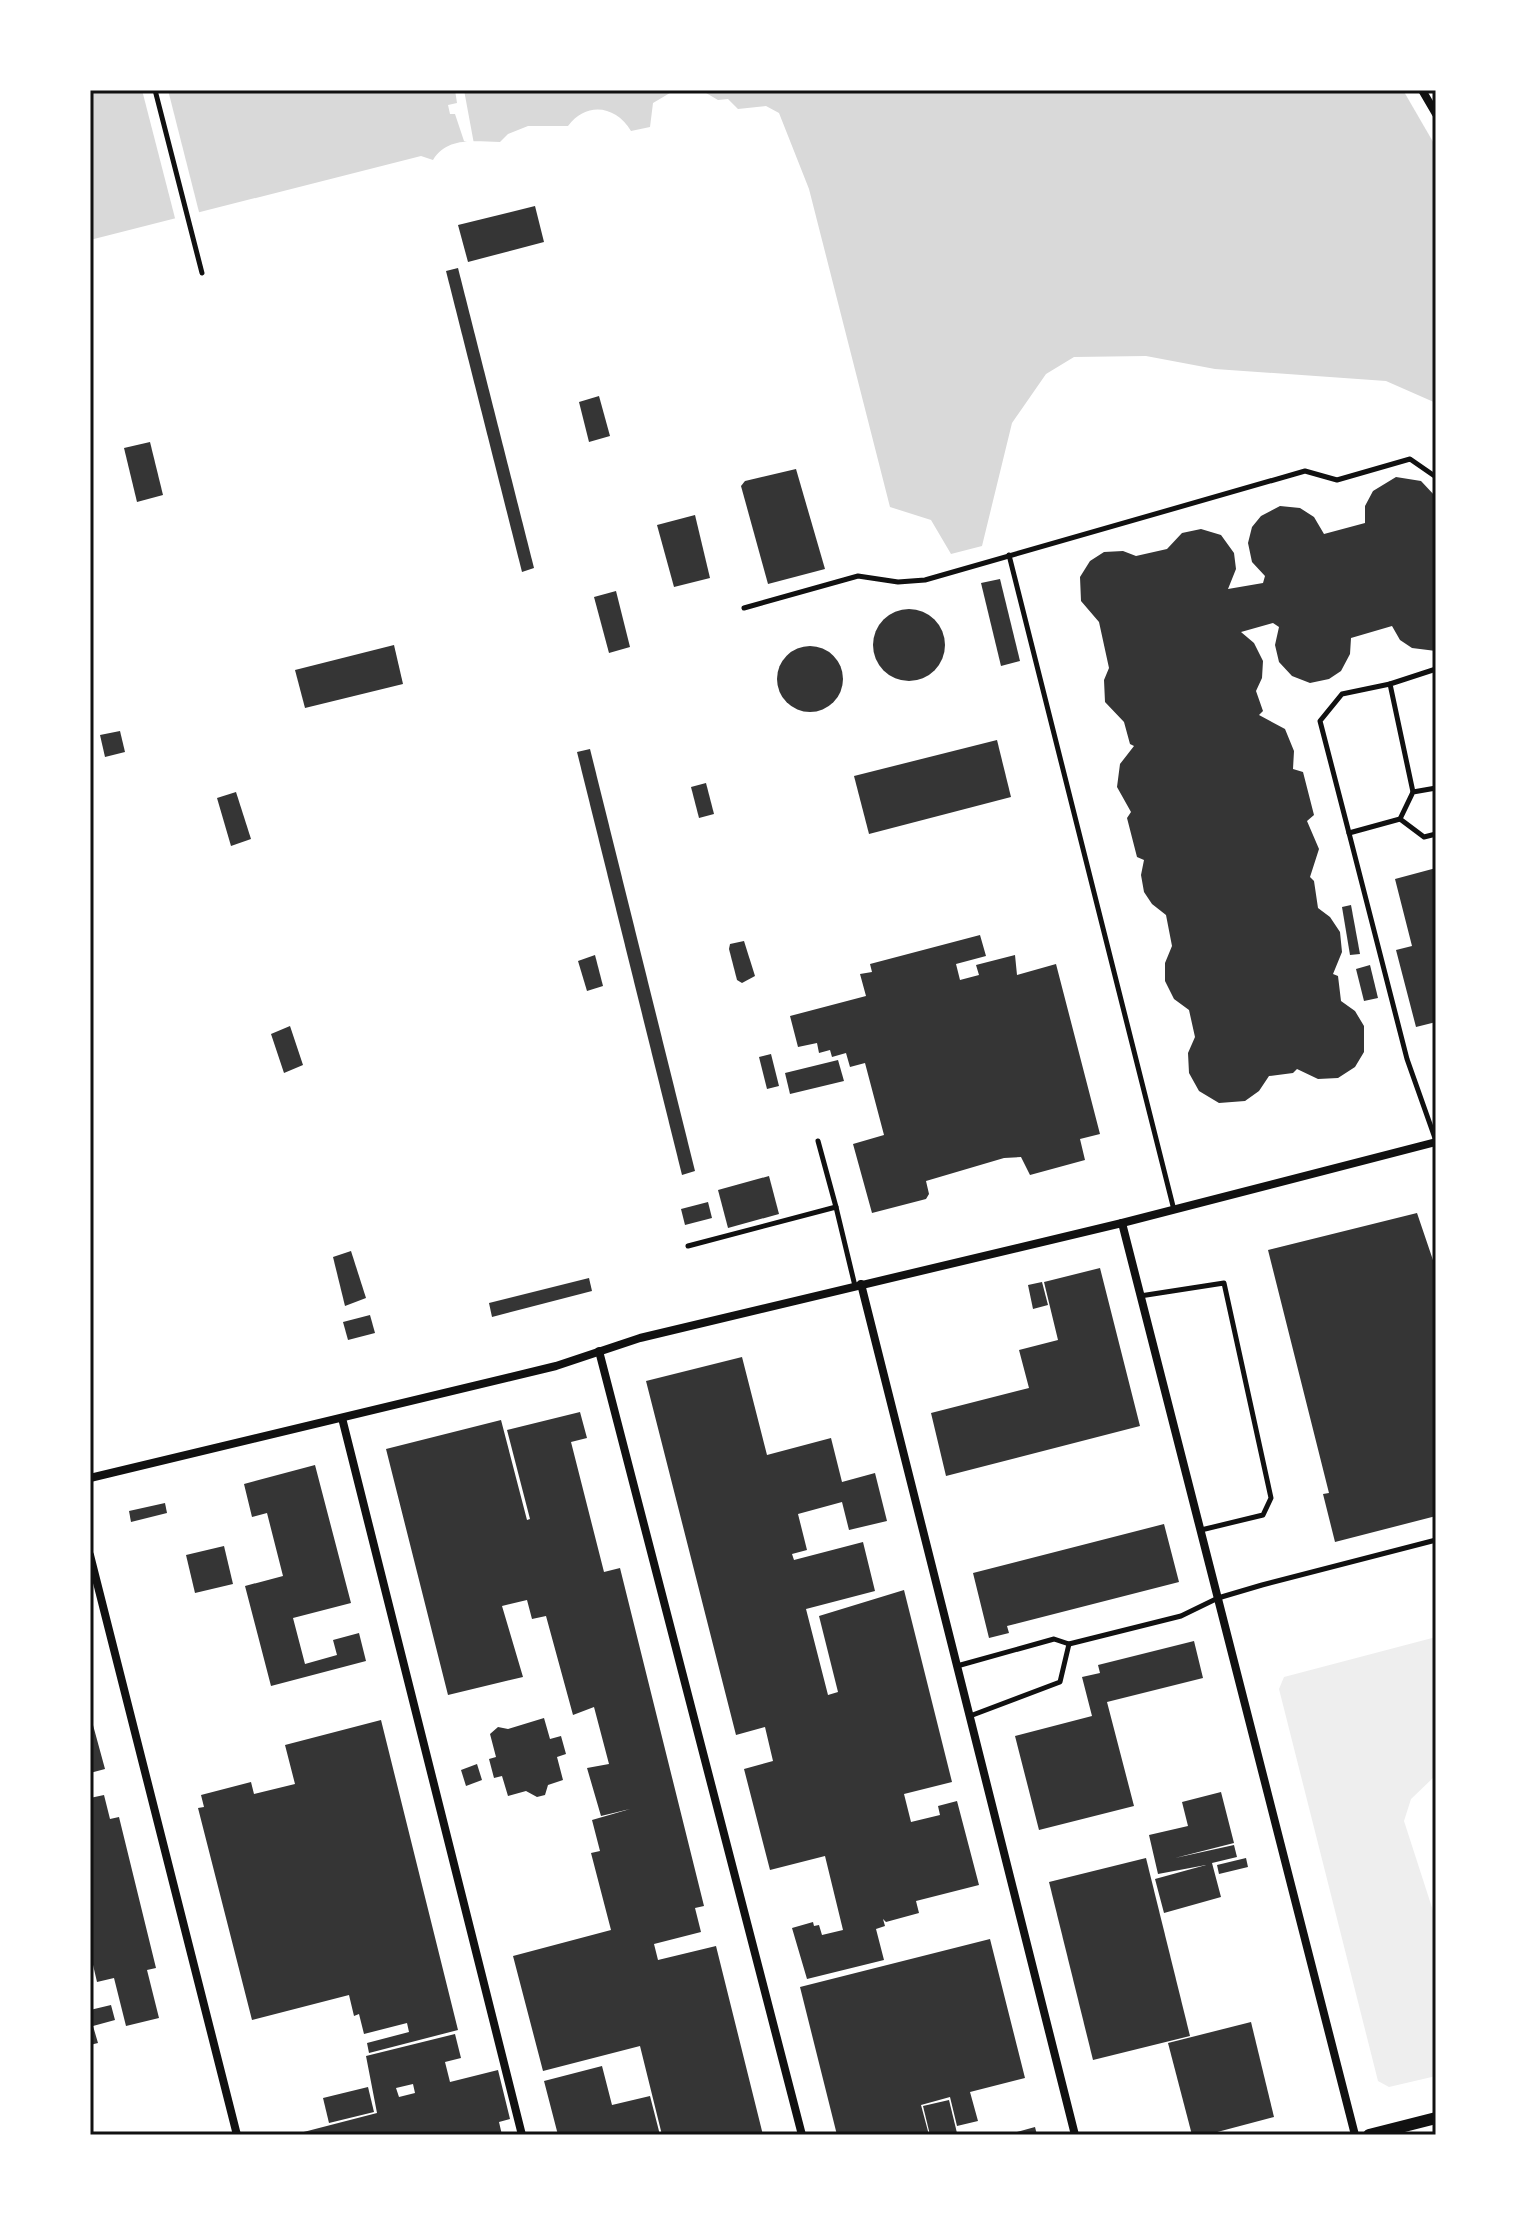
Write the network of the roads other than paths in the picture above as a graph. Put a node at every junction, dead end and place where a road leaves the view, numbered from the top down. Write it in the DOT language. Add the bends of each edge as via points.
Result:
graph roads {
  1 [pos="155,90"];
  2 [pos="1422,90"];
  3 [pos="1436,114"];
  4 [pos="202,273"];
  5 [pos="1436,477"];
  6 [pos="1009,555"];
  7 [pos="744,608"];
  8 [pos="1436,669"];
  9 [pos="1390,684"];
  10 [pos="1436,788"];
  11 [pos="1413,792"];
  12 [pos="1400,819"];
  13 [pos="1349,833"];
  14 [pos="1436,834"];
  15 [pos="818,1141"];
  16 [pos="1436,1142"];
  17 [pos="836,1207"];
  18 [pos="1174,1210"];
  19 [pos="1122,1223"];
  20 [pos="688,1246"];
  21 [pos="858,1285"];
  22 [pos="1140,1296"];
  23 [pos="599,1351"];
  24 [pos="342,1418"];
  25 [pos="90,1478"];
  26 [pos="1200,1530"];
  27 [pos="1436,1540"];
  28 [pos="90,1555"];
  29 [pos="1218,1598"];
  30 [pos="1069,1644"];
  31 [pos="957,1666"];
  32 [pos="969,1716"];
  33 [pos="1436,2118"];
  34 [pos="237,2135"];
  35 [pos="522,2135"];
  36 [pos="802,2135"];
  37 [pos="1075,2135"];
  38 [pos="1355,2135"];
  39 [pos="1369,2135"];
  1 -- 4 [label="lane"];
  2 -- 3 [label="street"];
  5 -- 6 [label="lane" via="1410,459 1337,480 1305,471"];
  6 -- 7 [label="lane" via="925,580 858,576"];
  6 -- 18 [label="lane"];
  8 -- 9 [label="lane"];
  9 -- 11 [label="lane"];
  9 -- 13 [label="lane" via="1342,694 1320,721"];
  10 -- 11 [label="lane"];
  11 -- 12 [label="lane"];
  12 -- 13 [label="lane"];
  12 -- 14 [label="lane" via="1424,837"];
  13 -- 16 [label="lane" via="1407,1059"];
  15 -- 17 [label="lane"];
  16 -- 18 [label="street"];
  17 -- 20 [label="lane"];
  17 -- 21 [label="lane"];
  18 -- 19 [label="street"];
  19 -- 21 [label="street"];
  19 -- 22 [label="street"];
  21 -- 23 [label="street"];
  21 -- 31 [label="street"];
  22 -- 26 [label="street"];
  22 -- 26 [label="lane" via="1224,1283 1271,1498 1263,1515"];
  23 -- 24 [label="street"];
  23 -- 36 [label="street"];
  24 -- 25 [label="street"];
  24 -- 35 [label="street"];
  26 -- 29 [label="street"];
  27 -- 29 [label="lane"];
  28 -- 34 [label="street"];
  29 -- 30 [label="lane" via="1181,1616"];
  29 -- 38 [label="street"];
  30 -- 31 [label="lane" via="1054,1639"];
  30 -- 32 [label="lane" via="1060,1682"];
  31 -- 32 [label="street"];
  32 -- 37 [label="street"];
  33 -- 39 [label="street"];
}
